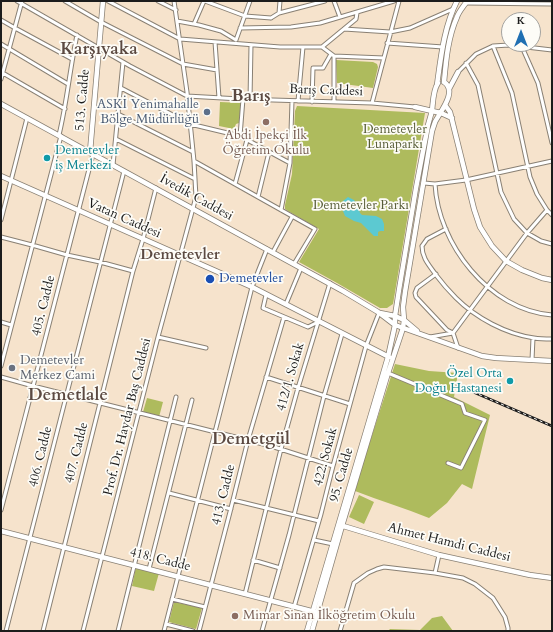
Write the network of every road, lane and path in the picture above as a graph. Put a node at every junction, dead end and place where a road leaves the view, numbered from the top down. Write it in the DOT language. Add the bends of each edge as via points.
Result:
graph roads {
  1 [pos="18,1"];
  2 [pos="65,1"];
  3 [pos="103,1"];
  4 [pos="108,1"];
  5 [pos="158,1"];
  6 [pos="174,1"];
  7 [pos="204,1"];
  8 [pos="250,1"];
  9 [pos="280,1"];
  10 [pos="325,1"];
  11 [pos="334,1"];
  12 [pos="394,1"];
  13 [pos="399,1"];
  14 [pos="457,1"];
  15 [pos="22,2"];
  16 [pos="466,2"];
  17 [pos="552,4"];
  18 [pos="453,9"];
  19 [pos="176,10"];
  20 [pos="279,13"];
  21 [pos="357,13"];
  22 [pos="245,16"];
  23 [pos="340,17"];
  24 [pos="271,18"];
  25 [pos="1,20"];
  26 [pos="177,21"];
  27 [pos="101,22"];
  28 [pos="194,24"];
  29 [pos="271,27"];
  30 [pos="15,28"];
  31 [pos="240,28"];
  32 [pos="344,29"];
  33 [pos="390,32"];
  34 [pos="77,35"];
  35 [pos="180,39"];
  36 [pos="236,40"];
  37 [pos="215,42"];
  38 [pos="387,43"];
  39 [pos="1,44"];
  40 [pos="235,44"];
  41 [pos="251,45"];
  42 [pos="493,46"];
  43 [pos="501,46"];
  44 [pos="303,47"];
  45 [pos="322,47"];
  46 [pos="443,47"];
  47 [pos="99,48"];
  48 [pos="10,49"];
  49 [pos="541,49"];
  50 [pos="552,50"];
  51 [pos="524,52"];
  52 [pos="332,55"];
  53 [pos="384,58"];
  54 [pos="72,59"];
  55 [pos="123,62"];
  56 [pos="466,63"];
  57 [pos="183,64"];
  58 [pos="217,70"];
  59 [pos="458,72"];
  60 [pos="2,73"];
  61 [pos="1,79"];
  62 [pos="445,82"];
  63 [pos="68,84"];
  64 [pos="437,85"];
  65 [pos="121,88"];
  66 [pos="449,89"];
  67 [pos="187,96"];
  68 [pos="219,98"];
  69 [pos="243,99"];
  70 [pos="250,100"];
  71 [pos="292,101"];
  72 [pos="298,101"];
  73 [pos="312,102"];
  74 [pos="334,102"];
  75 [pos="372,103"];
  76 [pos="1,104"];
  77 [pos="432,105"];
  78 [pos="445,105"];
  79 [pos="415,107"];
  80 [pos="65,109"];
  81 [pos="432,111"];
  82 [pos="441,113"];
  83 [pos="118,114"];
  84 [pos="27,118"];
  85 [pos="452,118"];
  86 [pos="190,124"];
  87 [pos="60,136"];
  88 [pos="240,136"];
  89 [pos="116,139"];
  90 [pos="247,140"];
  91 [pos="552,143"];
  92 [pos="193,152"];
  93 [pos="269,152"];
  94 [pos="92,153"];
  95 [pos="194,161"];
  96 [pos="552,161"];
  97 [pos="290,163"];
  98 [pos="113,165"];
  99 [pos="527,166"];
  100 [pos="124,171"];
  101 [pos="497,173"];
  102 [pos="1,176"];
  103 [pos="195,179"];
  104 [pos="11,180"];
  105 [pos="466,180"];
  106 [pos="424,183"];
  107 [pos="235,184"];
  108 [pos="435,184"];
  109 [pos="156,188"];
  110 [pos="45,196"];
  111 [pos="258,197"];
  112 [pos="192,208"];
  113 [pos="78,210"];
  114 [pos="281,210"];
  115 [pos="547,210"];
  116 [pos="552,214"];
  117 [pos="292,216"];
  118 [pos="1,220"];
  119 [pos="110,225"];
  120 [pos="446,229"];
  121 [pos="527,233"];
  122 [pos="1,237"];
  123 [pos="143,239"];
  124 [pos="552,244"];
  125 [pos="32,245"];
  126 [pos="413,246"];
  127 [pos="422,246"];
  128 [pos="267,249"];
  129 [pos="273,252"];
  130 [pos="67,256"];
  131 [pos="180,256"];
  132 [pos="506,261"];
  133 [pos="100,262"];
  134 [pos="294,264"];
  135 [pos="302,268"];
  136 [pos="133,271"];
  137 [pos="436,274"];
  138 [pos="552,280"];
  139 [pos="330,283"];
  140 [pos="252,287"];
  141 [pos="487,287"];
  142 [pos="266,295"];
  143 [pos="286,304"];
  144 [pos="471,310"];
  145 [pos="379,313"];
  146 [pos="552,315"];
  147 [pos="395,316"];
  148 [pos="284,317"];
  149 [pos="404,320"];
  150 [pos="1,322"];
  151 [pos="318,322"];
  152 [pos="12,325"];
  153 [pos="395,325"];
  154 [pos="403,328"];
  155 [pos="418,332"];
  156 [pos="453,333"];
  157 [pos="342,334"];
  158 [pos="158,337"];
  159 [pos="429,337"];
  160 [pos="533,338"];
  161 [pos="552,339"];
  162 [pos="366,346"];
  163 [pos="206,348"];
  164 [pos="458,348"];
  165 [pos="390,358"];
  166 [pos="532,360"];
  167 [pos="552,361"];
  168 [pos="1,366"];
  169 [pos="388,373"];
  170 [pos="1,377"];
  171 [pos="266,377"];
  172 [pos="33,386"];
  173 [pos="298,388"];
  174 [pos="67,394"];
  175 [pos="324,396"];
  176 [pos="176,397"];
  177 [pos="192,400"];
  178 [pos="100,403"];
  179 [pos="350,404"];
  180 [pos="139,413"];
  181 [pos="171,421"];
  182 [pos="186,425"];
  183 [pos="215,432"];
  184 [pos="248,440"];
  185 [pos="281,449"];
  186 [pos="308,458"];
  187 [pos="448,463"];
  188 [pos="333,466"];
  189 [pos="168,493"];
  190 [pos="233,500"];
  191 [pos="198,501"];
  192 [pos="266,508"];
  193 [pos="1,510"];
  194 [pos="231,510"];
  195 [pos="294,515"];
  196 [pos="319,521"];
  197 [pos="340,525"];
  198 [pos="1,531"];
  199 [pos="30,539"];
  200 [pos="314,540"];
  201 [pos="335,545"];
  202 [pos="63,547"];
  203 [pos="439,555"];
  204 [pos="103,557"];
  205 [pos="253,560"];
  206 [pos="134,565"];
  207 [pos="280,568"];
  208 [pos="150,569"];
  209 [pos="435,573"];
  210 [pos="178,576"];
  211 [pos="552,578"];
  212 [pos="212,585"];
  213 [pos="245,594"];
  214 [pos="172,599"];
  215 [pos="270,600"];
  216 [pos="206,607"];
  217 [pos="294,607"];
  218 [pos="315,612"];
  219 [pos="166,624"];
  220 [pos="6,631"];
  221 [pos="43,631"];
  222 [pos="83,631"];
  223 [pos="118,631"];
  224 [pos="164,631"];
  225 [pos="193,631"];
  226 [pos="199,631"];
  227 [pos="262,631"];
  228 [pos="307,631"];
  229 [pos="312,631"];
  230 [pos="340,631"];
  231 [pos="508,631"];
  1 -- 15 [label="street"];
  2 -- 27 [label="street"];
  3 -- 27 [label="main road, 513. Cadde"];
  4 -- 35 [label="street"];
  5 -- 19 [label="street"];
  6 -- 19 [label="street, Prof. Dr. Haydar Baş Caddesi"];
  7 -- 22 [label="street"];
  7 -- 28 [label="street"];
  8 -- 22 [label="street"];
  9 -- 20 [label="street"];
  10 -- 20 [label="street"];
  11 -- 23 [label="street"];
  12 -- 21 [label="street"];
  13 -- 33 [label="street"];
  14 -- 18 [label="main road"];
  15 -- 30 [label="street"];
  15 -- 34 [label="street"];
  16 -- 17 [label="street"];
  16 -- 62 [label="main road" via="457,15 452,30"];
  18 -- 33 [label="street" via="410,28"];
  18 -- 46 [label="main road"];
  19 -- 26 [label="street, Prof. Dr. Haydar Baş Caddesi"];
  20 -- 24 [label="street"];
  21 -- 23 [label="street"];
  21 -- 32 [label="street" via="356,19"];
  22 -- 24 [label="street"];
  22 -- 31 [label="street"];
  23 -- 29 [label="street" via="320,23"];
  24 -- 29 [label="street"];
  25 -- 30 [label="street"];
  26 -- 28 [label="street"];
  26 -- 35 [label="street, Prof. Dr. Haydar Baş Caddesi"];
  27 -- 47 [label="main road, 513. Cadde"];
  27 -- 57 [label="street"];
  28 -- 36 [label="street" via="221,31"];
  29 -- 31 [label="street"];
  30 -- 48 [label="street"];
  30 -- 54 [label="street"];
  31 -- 36 [label="street"];
  32 -- 33 [label="street"];
  32 -- 45 [label="street"];
  33 -- 38 [label="street"];
  34 -- 47 [label="street"];
  34 -- 54 [label="street"];
  35 -- 37 [label="street"];
  35 -- 57 [label="street, Prof. Dr. Haydar Baş Caddesi"];
  36 -- 40 [label="street"];
  37 -- 40 [label="street"];
  37 -- 58 [label="street"];
  38 -- 46 [label="street"];
  38 -- 53 [label="street"];
  39 -- 48 [label="street"];
  40 -- 41 [label="street"];
  41 -- 44 [label="street"];
  41 -- 70 [label="street"];
  42 -- 43 [label="street"];
  42 -- 56 [label="street" via="476,54"];
  42 -- 99 [label="street" via="512,93"];
  44 -- 45 [label="street"];
  44 -- 72 [label="street"];
  45 -- 52 [label="street"];
  46 -- 64 [label="main road"];
  47 -- 55 [label="street"];
  47 -- 94 [label="main road, 513. Cadde"];
  48 -- 60 [label="street"];
  48 -- 63 [label="street"];
  49 -- 50 [label="street"];
  51 -- 91 [label="street" via="538,83"];
  52 -- 53 [label="street"];
  52 -- 73 [label="street" via="323,68 313,68"];
  52 -- 74 [label="street"];
  53 -- 75 [label="street"];
  54 -- 63 [label="street"];
  55 -- 65 [label="street"];
  55 -- 67 [label="street"];
  56 -- 59 [label="street"];
  56 -- 101 [label="street" via="478,86"];
  57 -- 58 [label="street"];
  57 -- 67 [label="street, Prof. Dr. Haydar Baş Caddesi"];
  58 -- 68 [label="street"];
  59 -- 62 [label="main road"];
  59 -- 66 [label="main road"];
  60 -- 61 [label="street"];
  60 -- 80 [label="street"];
  62 -- 64 [label="main road"];
  62 -- 66 [label="main road"];
  63 -- 80 [label="street"];
  64 -- 77 [label="main road"];
  65 -- 83 [label="street"];
  65 -- 86 [label="street"];
  66 -- 78 [label="main road"];
  67 -- 68 [label="street, Barış Caddesi"];
  67 -- 86 [label="street, Prof. Dr. Haydar Baş Caddesi"];
  68 -- 69 [label="street, Barış Caddesi"];
  69 -- 70 [label="street, Barış Caddesi"];
  69 -- 88 [label="street"];
  70 -- 71 [label="street, Barış Caddesi"];
  71 -- 72 [label="street, Barış Caddesi"];
  71 -- 97 [label="street"];
  72 -- 73 [label="street, Barış Caddesi"];
  73 -- 74 [label="street, Barış Caddesi"];
  74 -- 75 [label="street, Barış Caddesi"];
  75 -- 79 [label="street, Barış Caddesi"];
  76 -- 84 [label="main road, İvedik Caddesi"];
  77 -- 79 [label="main road, Barış Caddesi"];
  77 -- 81 [label="main road"];
  78 -- 82 [label="main road"];
  78 -- 85 [label="main road"];
  79 -- 81 [label="main road, Barış Caddesi"];
  80 -- 87 [label="street"];
  81 -- 82 [label="main road, Barış Caddesi"];
  81 -- 147 [label="main road" via="416,188"];
  82 -- 85 [label="main road, Barış Caddesi"];
  82 -- 106 [label="main road" via="432,131"];
  83 -- 89 [label="street"];
  83 -- 92 [label="street"];
  84 -- 87 [label="main road, İvedik Caddesi"];
  84 -- 104 [label="street"];
  85 -- 105 [label="main road"];
  86 -- 88 [label="street"];
  86 -- 92 [label="street, Prof. Dr. Haydar Baş Caddesi"];
  87 -- 94 [label="main road, İvedik Caddesi"];
  87 -- 110 [label="street"];
  88 -- 90 [label="street"];
  89 -- 98 [label="street"];
  89 -- 103 [label="street"];
  90 -- 93 [label="street"];
  90 -- 107 [label="street"];
  92 -- 95 [label="street, Prof. Dr. Haydar Baş Caddesi"];
  93 -- 97 [label="street"];
  93 -- 111 [label="street"];
  94 -- 98 [label="main road, İvedik Caddesi"];
  94 -- 113 [label="street, 405. Cadde"];
  95 -- 103 [label="street, Prof. Dr. Haydar Baş Caddesi"];
  95 -- 107 [label="street"];
  96 -- 99 [label="street"];
  97 -- 114 [label="street"];
  98 -- 100 [label="main road, İvedik Caddesi"];
  99 -- 101 [label="street"];
  99 -- 115 [label="street" via="537,194"];
  100 -- 109 [label="main road, İvedik Caddesi"];
  100 -- 119 [label="street, 406. Cadde"];
  101 -- 105 [label="street"];
  101 -- 121 [label="street" via="501,192 514,219"];
  102 -- 104 [label="main road, Vatan Caddesi"];
  103 -- 112 [label="street, Prof. Dr. Haydar Baş Caddesi" via="196,194"];
  104 -- 110 [label="main road, Vatan Caddesi"];
  104 -- 118 [label="street"];
  105 -- 108 [label="street"];
  105 -- 132 [label="main road" via="480,227 492,246"];
  106 -- 108 [label="street"];
  106 -- 126 [label="main road"];
  107 -- 111 [label="street"];
  108 -- 120 [label="street" via="439,210"];
  109 -- 112 [label="main road, İvedik Caddesi"];
  109 -- 123 [label="street, 407. Cadde"];
  110 -- 113 [label="main road, Vatan Caddesi"];
  110 -- 125 [label="street"];
  111 -- 114 [label="street"];
  112 -- 128 [label="main road, İvedik Caddesi"];
  112 -- 131 [label="street, Prof. Dr. Haydar Baş Caddesi"];
  113 -- 119 [label="main road, Vatan Caddesi"];
  113 -- 130 [label="street, 405. Cadde"];
  114 -- 117 [label="street"];
  115 -- 116 [label="street"];
  115 -- 121 [label="street"];
  117 -- 129 [label="street"];
  117 -- 134 [label="street" via="315,229"];
  119 -- 123 [label="main road, Vatan Caddesi"];
  119 -- 133 [label="street, 406. Cadde"];
  120 -- 127 [label="street" via="427,239"];
  120 -- 141 [label="street" via="466,264"];
  121 -- 124 [label="street"];
  121 -- 132 [label="street"];
  122 -- 125 [label="street"];
  123 -- 131 [label="main road, Vatan Caddesi"];
  123 -- 136 [label="street, 407. Cadde"];
  125 -- 130 [label="street"];
  125 -- 152 [label="street"];
  126 -- 127 [label="street"];
  126 -- 149 [label="main road" via="403,307"];
  127 -- 137 [label="street" via="426,262"];
  128 -- 129 [label="main road, İvedik Caddesi"];
  128 -- 140 [label="street"];
  129 -- 134 [label="main road, İvedik Caddesi"];
  130 -- 133 [label="street"];
  130 -- 172 [label="street, 405. Cadde"];
  131 -- 140 [label="main road, Vatan Caddesi"];
  131 -- 158 [label="street, Prof. Dr. Haydar Baş Caddesi"];
  132 -- 138 [label="main road" via="529,273"];
  132 -- 141 [label="street"];
  133 -- 136 [label="street"];
  133 -- 174 [label="street, 406. Cadde"];
  134 -- 135 [label="main road, İvedik Caddesi"];
  135 -- 139 [label="main road, İvedik Caddesi"];
  135 -- 143 [label="street"];
  136 -- 178 [label="street, 407. Cadde"];
  137 -- 144 [label="street" via="456,299"];
  137 -- 156 [label="street" via="417,288 416,297 447,330"];
  139 -- 145 [label="main road, İvedik Caddesi"];
  139 -- 151 [label="street, 412/1. Sokak"];
  140 -- 142 [label="main road, Vatan Caddesi"];
  140 -- 183 [label="street"];
  141 -- 144 [label="street"];
  141 -- 146 [label="street" via="512,303"];
  142 -- 143 [label="main road, Vatan Caddesi"];
  142 -- 148 [label="street" via="263,308"];
  143 -- 151 [label="main road, Vatan Caddesi"];
  144 -- 156 [label="street"];
  144 -- 160 [label="street" via="499,328"];
  145 -- 147 [label="main road, İvedik Caddesi"];
  145 -- 153 [label="main road, İvedik Caddesi"];
  145 -- 162 [label="street, 422. Sokak"];
  147 -- 149 [label="main road, İvedik Caddesi"];
  147 -- 153 [label="main road"];
  148 -- 151 [label="street" via="308,327"];
  148 -- 171 [label="street, 413. Cadde"];
  149 -- 154 [label="main road"];
  149 -- 155 [label="main road, İvedik Caddesi"];
  150 -- 152 [label="street"];
  151 -- 157 [label="main road, Vatan Caddesi"];
  151 -- 173 [label="street, 412/1. Sokak"];
  152 -- 168 [label="street"];
  153 -- 154 [label="main road, İvedik Caddesi"];
  153 -- 165 [label="main road, 95. Cadde"];
  154 -- 155 [label="main road, İvedik Caddesi"];
  154 -- 165 [label="main road, 95. Cadde"];
  155 -- 159 [label="main road, İvedik Caddesi"];
  156 -- 159 [label="street"];
  156 -- 164 [label="street"];
  157 -- 162 [label="main road, Vatan Caddesi"];
  157 -- 175 [label="street"];
  158 -- 163 [label="street"];
  158 -- 180 [label="street, Prof. Dr. Haydar Baş Caddesi"];
  159 -- 164 [label="main road, İvedik Caddesi"];
  160 -- 161 [label="street"];
  160 -- 166 [label="street"];
  162 -- 165 [label="main road, Vatan Caddesi"];
  162 -- 179 [label="street, 422. Sokak"];
  164 -- 166 [label="main road, İvedik Caddesi" via="482,356"];
  165 -- 169 [label="main road, 95. Cadde"];
  165 -- 197 [label="main road, 95. Cadde"];
  166 -- 167 [label="main road, İvedik Caddesi"];
  169 -- 187 [label="street" via="462,404 466,413 485,420 462,468"];
  169 -- 197 [label="main road, 95. Cadde"];
  170 -- 172 [label="street"];
  171 -- 173 [label="street"];
  171 -- 184 [label="street, 413. Cadde"];
  172 -- 174 [label="street"];
  172 -- 193 [label="street, 405. Cadde"];
  173 -- 175 [label="street"];
  173 -- 185 [label="street, 412/1. Sokak"];
  174 -- 178 [label="street"];
  174 -- 199 [label="street, 406. Cadde"];
  175 -- 179 [label="street"];
  175 -- 186 [label="street"];
  176 -- 181 [label="street"];
  177 -- 182 [label="street"];
  178 -- 180 [label="street"];
  178 -- 202 [label="street, 407. Cadde"];
  179 -- 188 [label="street, 422. Sokak"];
  180 -- 181 [label="street"];
  180 -- 204 [label="street, Prof. Dr. Haydar Baş Caddesi"];
  181 -- 182 [label="street"];
  181 -- 206 [label="street"];
  182 -- 183 [label="street"];
  182 -- 189 [label="street"];
  183 -- 184 [label="street"];
  183 -- 191 [label="street"];
  184 -- 185 [label="street"];
  184 -- 190 [label="street, 413. Cadde"];
  185 -- 186 [label="street"];
  185 -- 192 [label="street, 412/1. Sokak"];
  186 -- 188 [label="street"];
  186 -- 195 [label="street"];
  188 -- 196 [label="street, 422. Sokak"];
  189 -- 191 [label="street"];
  189 -- 208 [label="street"];
  190 -- 192 [label="street"];
  190 -- 194 [label="street, 413. Cadde"];
  191 -- 194 [label="street"];
  191 -- 210 [label="street"];
  192 -- 195 [label="street"];
  192 -- 205 [label="street, 412/1. Sokak"];
  194 -- 212 [label="street, 413. Cadde"];
  195 -- 196 [label="street"];
  195 -- 207 [label="street"];
  196 -- 200 [label="street, 422. Sokak"];
  197 -- 201 [label="main road, 95. Cadde"];
  197 -- 203 [label="main road, Ahmet Hamdi Caddesi"];
  198 -- 199 [label="main road, 418. Cadde"];
  199 -- 202 [label="main road, 418. Cadde"];
  199 -- 220 [label="street, 406. Cadde"];
  200 -- 201 [label="street"];
  200 -- 217 [label="street, 422. Sokak"];
  201 -- 218 [label="main road, 95. Cadde"];
  202 -- 204 [label="main road, 418. Cadde"];
  202 -- 221 [label="street, 407. Cadde"];
  203 -- 209 [label="street"];
  203 -- 211 [label="main road, Ahmet Hamdi Caddesi"];
  204 -- 206 [label="main road, 418. Cadde"];
  204 -- 222 [label="street, Prof. Dr. Haydar Baş Caddesi"];
  205 -- 207 [label="street"];
  205 -- 213 [label="street, 412/1. Sokak"];
  206 -- 208 [label="main road, 418. Cadde"];
  206 -- 223 [label="street"];
  207 -- 215 [label="street"];
  208 -- 210 [label="main road, 418. Cadde"];
  209 -- 230 [label="street" via="389,567 368,573 353,585"];
  209 -- 231 [label="street" via="463,578 493,598 505,617"];
  210 -- 212 [label="main road, 418. Cadde"];
  210 -- 214 [label="street"];
  212 -- 213 [label="main road, 418. Cadde"];
  212 -- 216 [label="street, 413. Cadde"];
  213 -- 215 [label="main road, 418. Cadde"];
  214 -- 216 [label="street"];
  214 -- 219 [label="street"];
  215 -- 217 [label="main road, 418. Cadde"];
  215 -- 227 [label="street"];
  216 -- 226 [label="street, 413. Cadde"];
  217 -- 218 [label="main road, 418. Cadde"];
  218 -- 228 [label="main road, 95. Cadde"];
  218 -- 229 [label="main road, 95. Cadde"];
  219 -- 224 [label="street"];
  219 -- 225 [label="street"];
}
